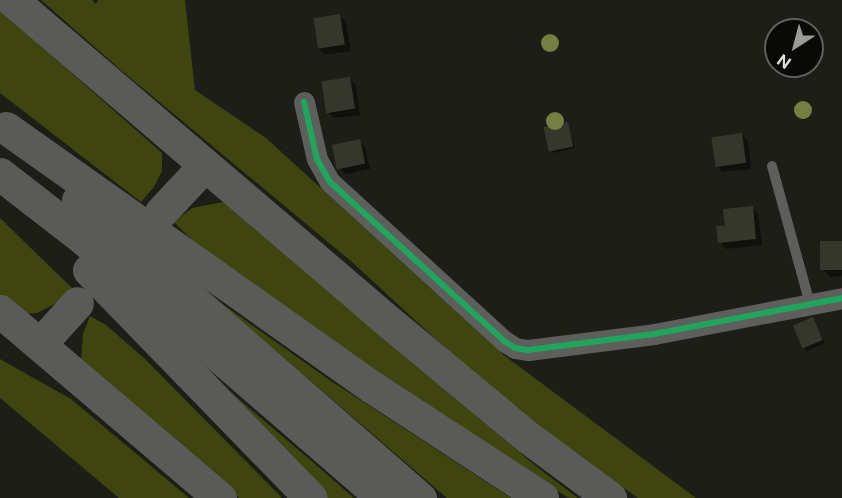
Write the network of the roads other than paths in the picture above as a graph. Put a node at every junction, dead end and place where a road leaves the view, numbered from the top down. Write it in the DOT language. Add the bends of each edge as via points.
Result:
graph roads {
  1 [pos="12,0"];
  2 [pos="304,102"];
  3 [pos="3,126"];
  4 [pos="205,165"];
  5 [pos="772,166"];
  6 [pos="0,176"];
  7 [pos="161,212"];
  8 [pos="842,298"];
  9 [pos="77,303"];
  10 [pos="810,304"];
  11 [pos="0,311"];
  12 [pos="0,340"];
  13 [pos="40,344"];
  14 [pos="90,386"];
  15 [pos="220,498"];
  16 [pos="311,498"];
  17 [pos="383,498"];
  18 [pos="420,498"];
  19 [pos="542,498"];
  20 [pos="610,498"];
  1 -- 4 [label="highway"];
  2 -- 10 [label="street" via="317,159 330,182 516,348 528,350 654,334"];
  3 -- 18 [label="highway" via="94,216"];
  3 -- 19 [label="highway" via="372,387"];
  4 -- 7 [label="highway"];
  4 -- 20 [label="highway" via="529,438"];
  5 -- 10 [label="lane"];
  6 -- 16 [label="highway"];
  6 -- 17 [label="highway" via="85,240"];
  8 -- 10 [label="street"];
  9 -- 13 [label="highway"];
  11 -- 13 [label="highway"];
  12 -- 14 [label="highway"];
  13 -- 14 [label="highway"];
  14 -- 15 [label="highway"];
}
